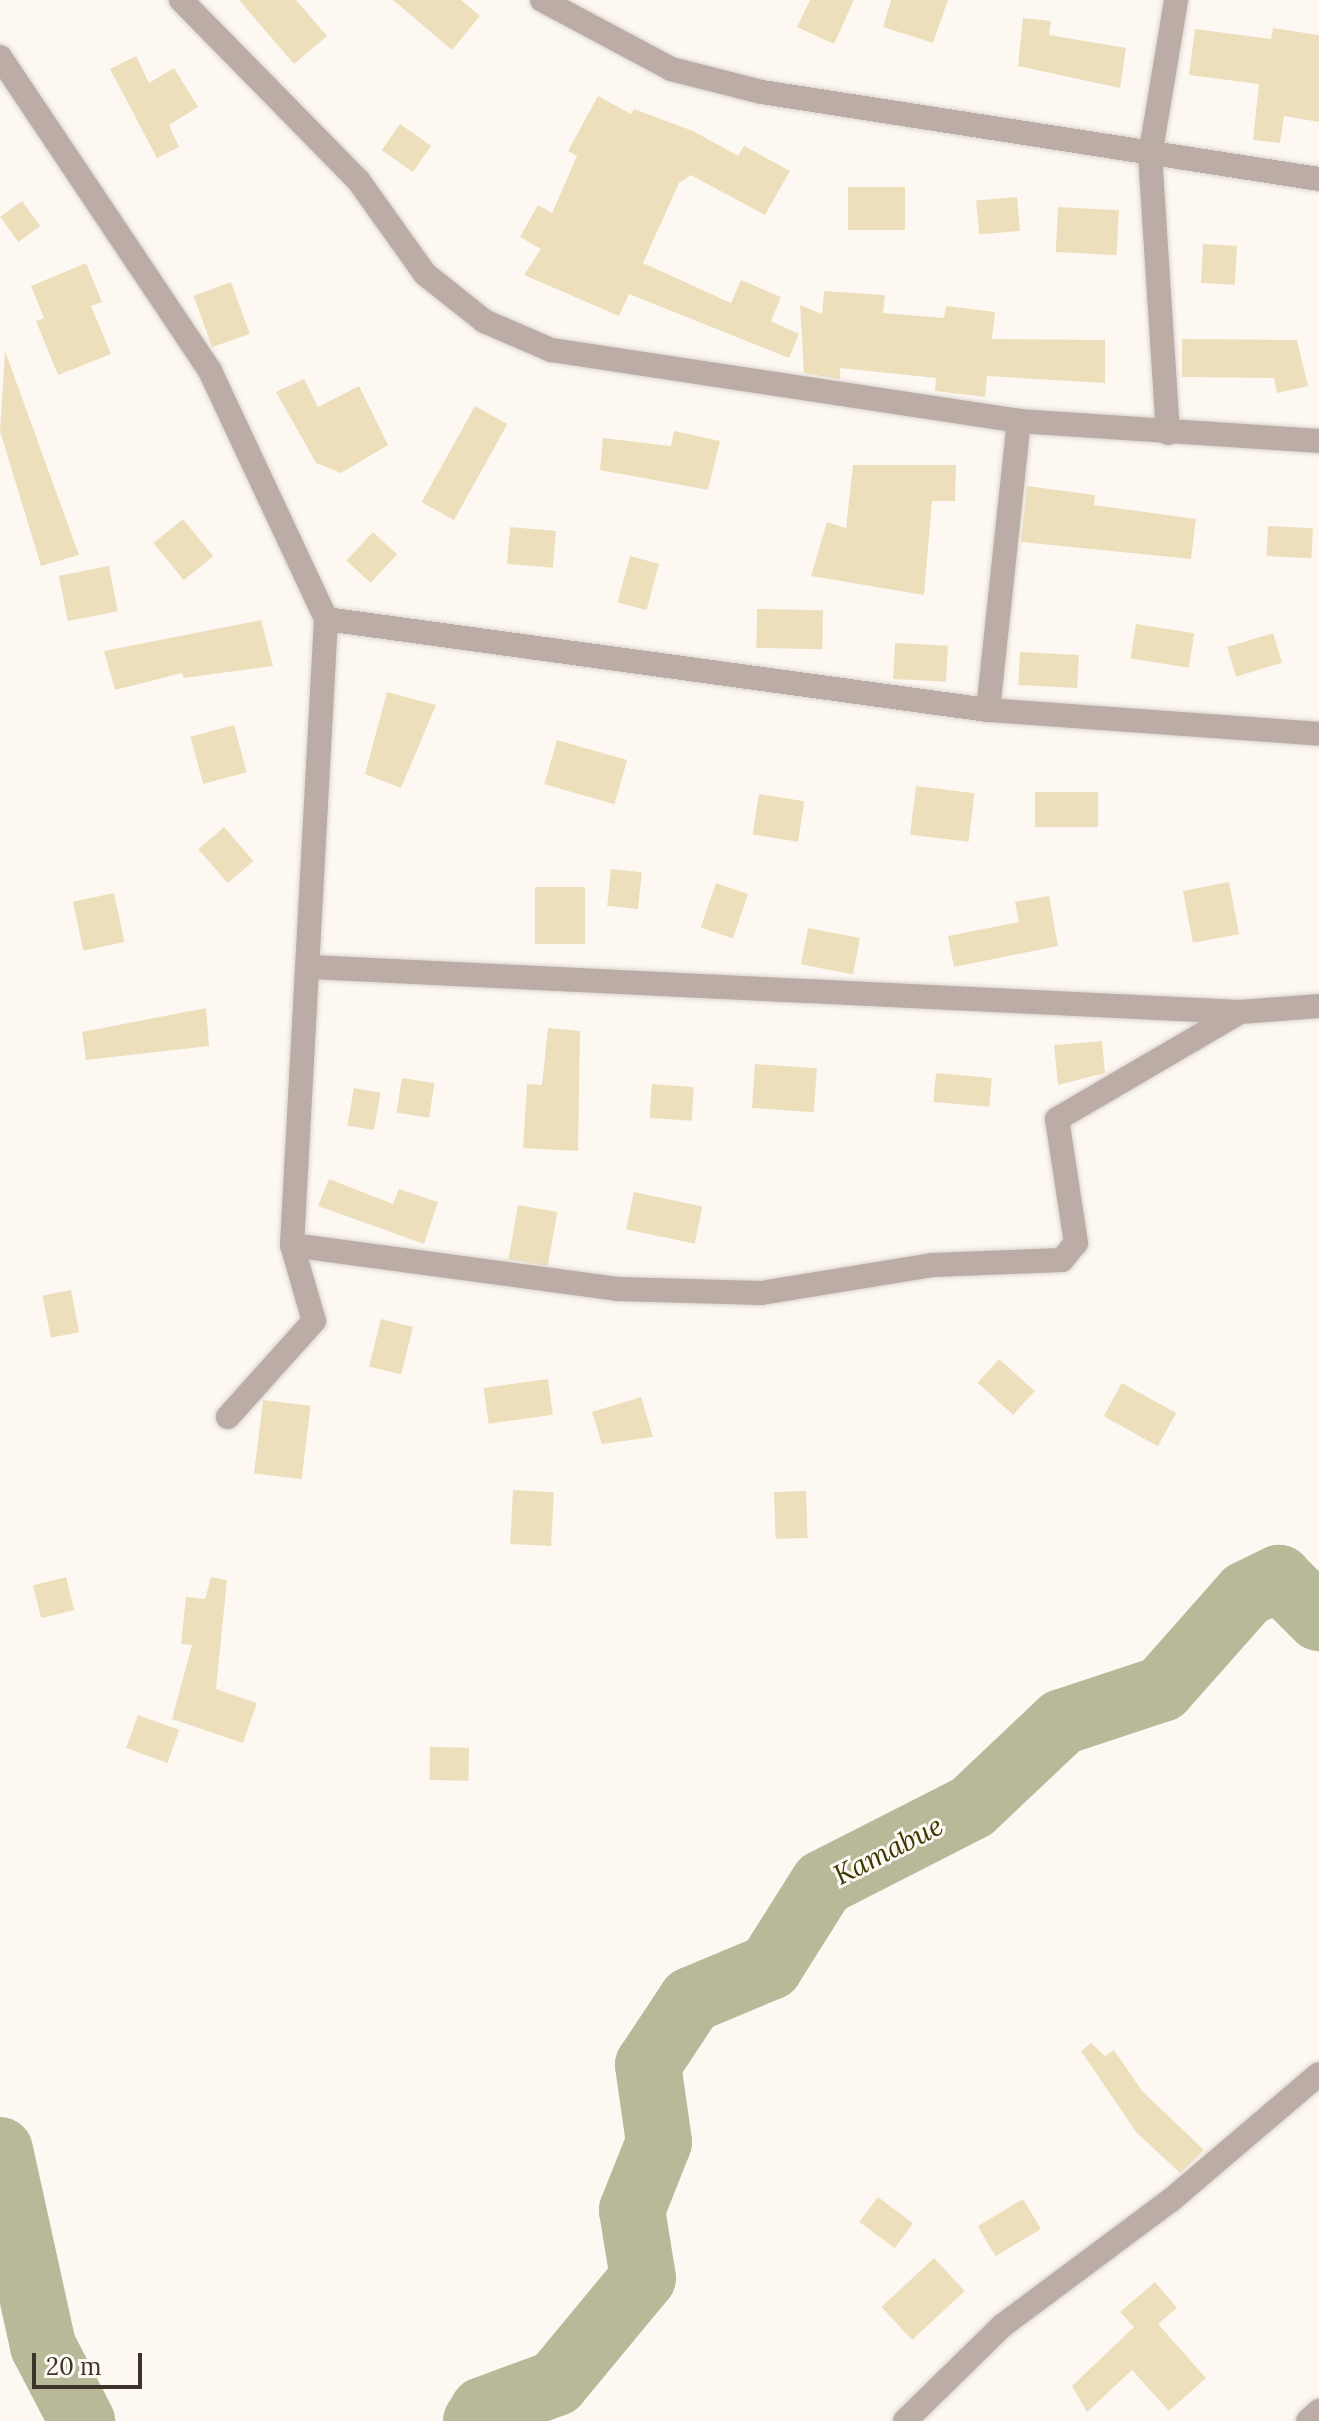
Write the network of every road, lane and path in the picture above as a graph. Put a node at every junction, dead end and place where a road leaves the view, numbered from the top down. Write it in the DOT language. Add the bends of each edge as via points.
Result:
graph roads {
  1 [pos="181,0"];
  2 [pos="542,0"];
  3 [pos="1176,0"];
  4 [pos="0,57"];
  5 [pos="1150,156"];
  6 [pos="1319,179"];
  7 [pos="1019,421"];
  8 [pos="1168,433"];
  9 [pos="1319,441"];
  10 [pos="326,619"];
  11 [pos="988,710"];
  12 [pos="1319,734"];
  13 [pos="311,967"];
  14 [pos="1319,1006"];
  15 [pos="1240,1012"];
  16 [pos="292,1245"];
  17 [pos="228,1417"];
  18 [pos="1319,2074"];
  19 [pos="1319,2411"];
  20 [pos="905,2421"];
  21 [pos="1308,2421"];
  1 -- 7 [label="street" via="358,180 425,274 484,321 551,350"];
  2 -- 5 [label="street" via="671,69 762,92"];
  3 -- 5 [label="street"];
  4 -- 10 [label="street" via="210,371"];
  5 -- 6 [label="street"];
  5 -- 8 [label="street"];
  7 -- 8 [label="street"];
  7 -- 11 [label="street"];
  8 -- 9 [label="street"];
  10 -- 11 [label="street"];
  10 -- 13 [label="street"];
  11 -- 12 [label="street"];
  13 -- 15 [label="street"];
  13 -- 16 [label="street"];
  14 -- 15 [label="street"];
  15 -- 16 [label="street" via="1057,1119 1076,1243 1062,1260 932,1265 761,1293 617,1289"];
  16 -- 17 [label="street" via="314,1321"];
  18 -- 20 [label="street" via="1171,2200 1002,2326"];
  19 -- 21 [label="street"];
}
